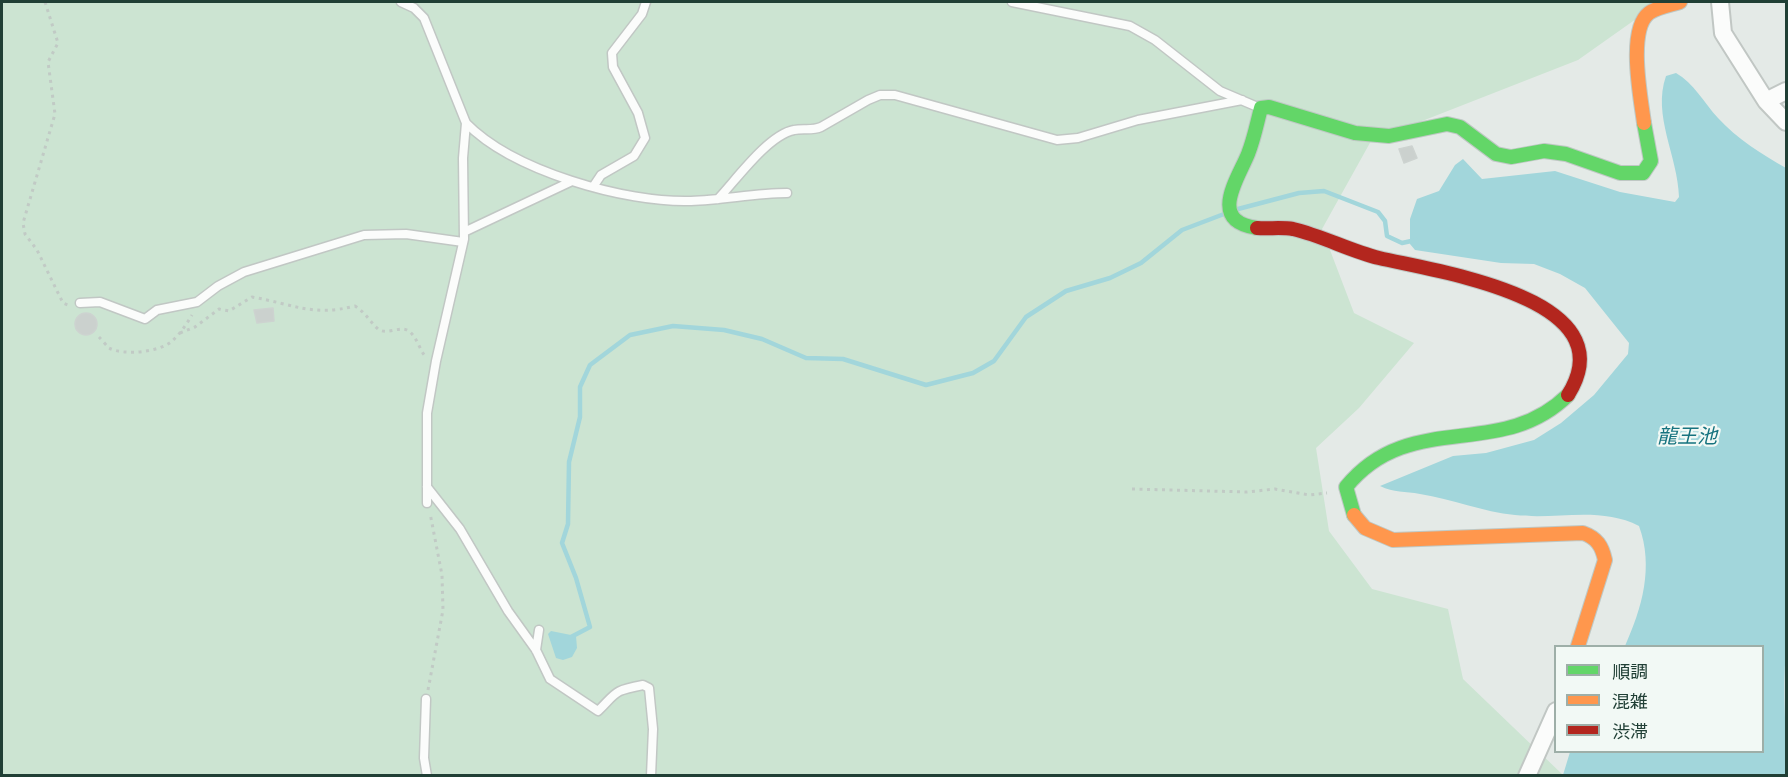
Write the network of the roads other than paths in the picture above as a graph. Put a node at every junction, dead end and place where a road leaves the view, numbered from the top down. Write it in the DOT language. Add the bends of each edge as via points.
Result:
graph roads {
  1 [pos="402,2"];
  2 [pos="646,2"];
  3 [pos="1012,2"];
  4 [pos="1680,2"];
  5 [pos="1720,2"];
  6 [pos="1786,91"];
  7 [pos="1242,100"];
  8 [pos="1766,101"];
  9 [pos="1261,108"];
  10 [pos="1786,122"];
  11 [pos="466,123"];
  12 [pos="570,182"];
  13 [pos="593,187"];
  14 [pos="787,193"];
  15 [pos="718,199"];
  16 [pos="465,232"];
  17 [pos="464,242"];
  18 [pos="80,303"];
  19 [pos="427,487"];
  20 [pos="427,503"];
  21 [pos="538,630"];
  22 [pos="1578,645"];
  23 [pos="536,650"];
  24 [pos="426,699"];
  25 [pos="1554,715"];
  26 [pos="427,776"];
  27 [pos="651,776"];
  28 [pos="1527,776"];
  1 -- 11 [label="lane" via="424,18"];
  2 -- 13 [label="lane" via="642,14 612,53 613,67 638,113 645,138 634,156 601,175"];
  3 -- 7 [label="lane" via="1131,26 1220,91"];
  4 -- 9 [label="street" via="1647,14 1640,25 1639,89 1651,160 1643,173 1620,173 1566,154 1545,151 1511,157 1496,154 1460,127 1447,124 1389,136 1355,133 1292,113"];
  5 -- 8 [label="street" via="1722,33"];
  6 -- 8 [label="street"];
  7 -- 9 [label="lane"];
  7 -- 15 [label="lane" via="1057,140 895,95 880,95 821,127 794,130 778,137"];
  8 -- 10 [label="street"];
  9 -- 22 [label="street" via="1249,152 1231,191 1228,204 1234,218 1251,229 1290,228 1349,250 1536,303 1575,334 1583,355 1579,376 1569,394 1551,411 1522,426 1420,441 1388,453 1365,465 1346,491 1347,504 1358,524 1377,536 1393,540 1583,533 1594,536 1604,549 1605,560"];
  11 -- 12 [label="lane" via="507,152"];
  11 -- 16 [label="lane"];
  12 -- 13 [label="lane"];
  12 -- 16 [label="lane"];
  13 -- 15 [label="lane" via="690,201"];
  14 -- 15 [label="lane" via="751,193"];
  16 -- 17 [label="lane"];
  17 -- 18 [label="lane" via="406,234 364,235 244,272 197,303 158,310 145,320 100,302"];
  17 -- 19 [label="lane" via="427,413"];
  19 -- 20 [label="lane"];
  19 -- 23 [label="lane" via="460,529"];
  21 -- 23 [label="lane"];
  23 -- 27 [label="lane" via="550,679 598,711 608,696 620,689 643,684 649,688 653,729"];
  24 -- 26 [label="lane"];
  25 -- 28 [label="street"];
}
